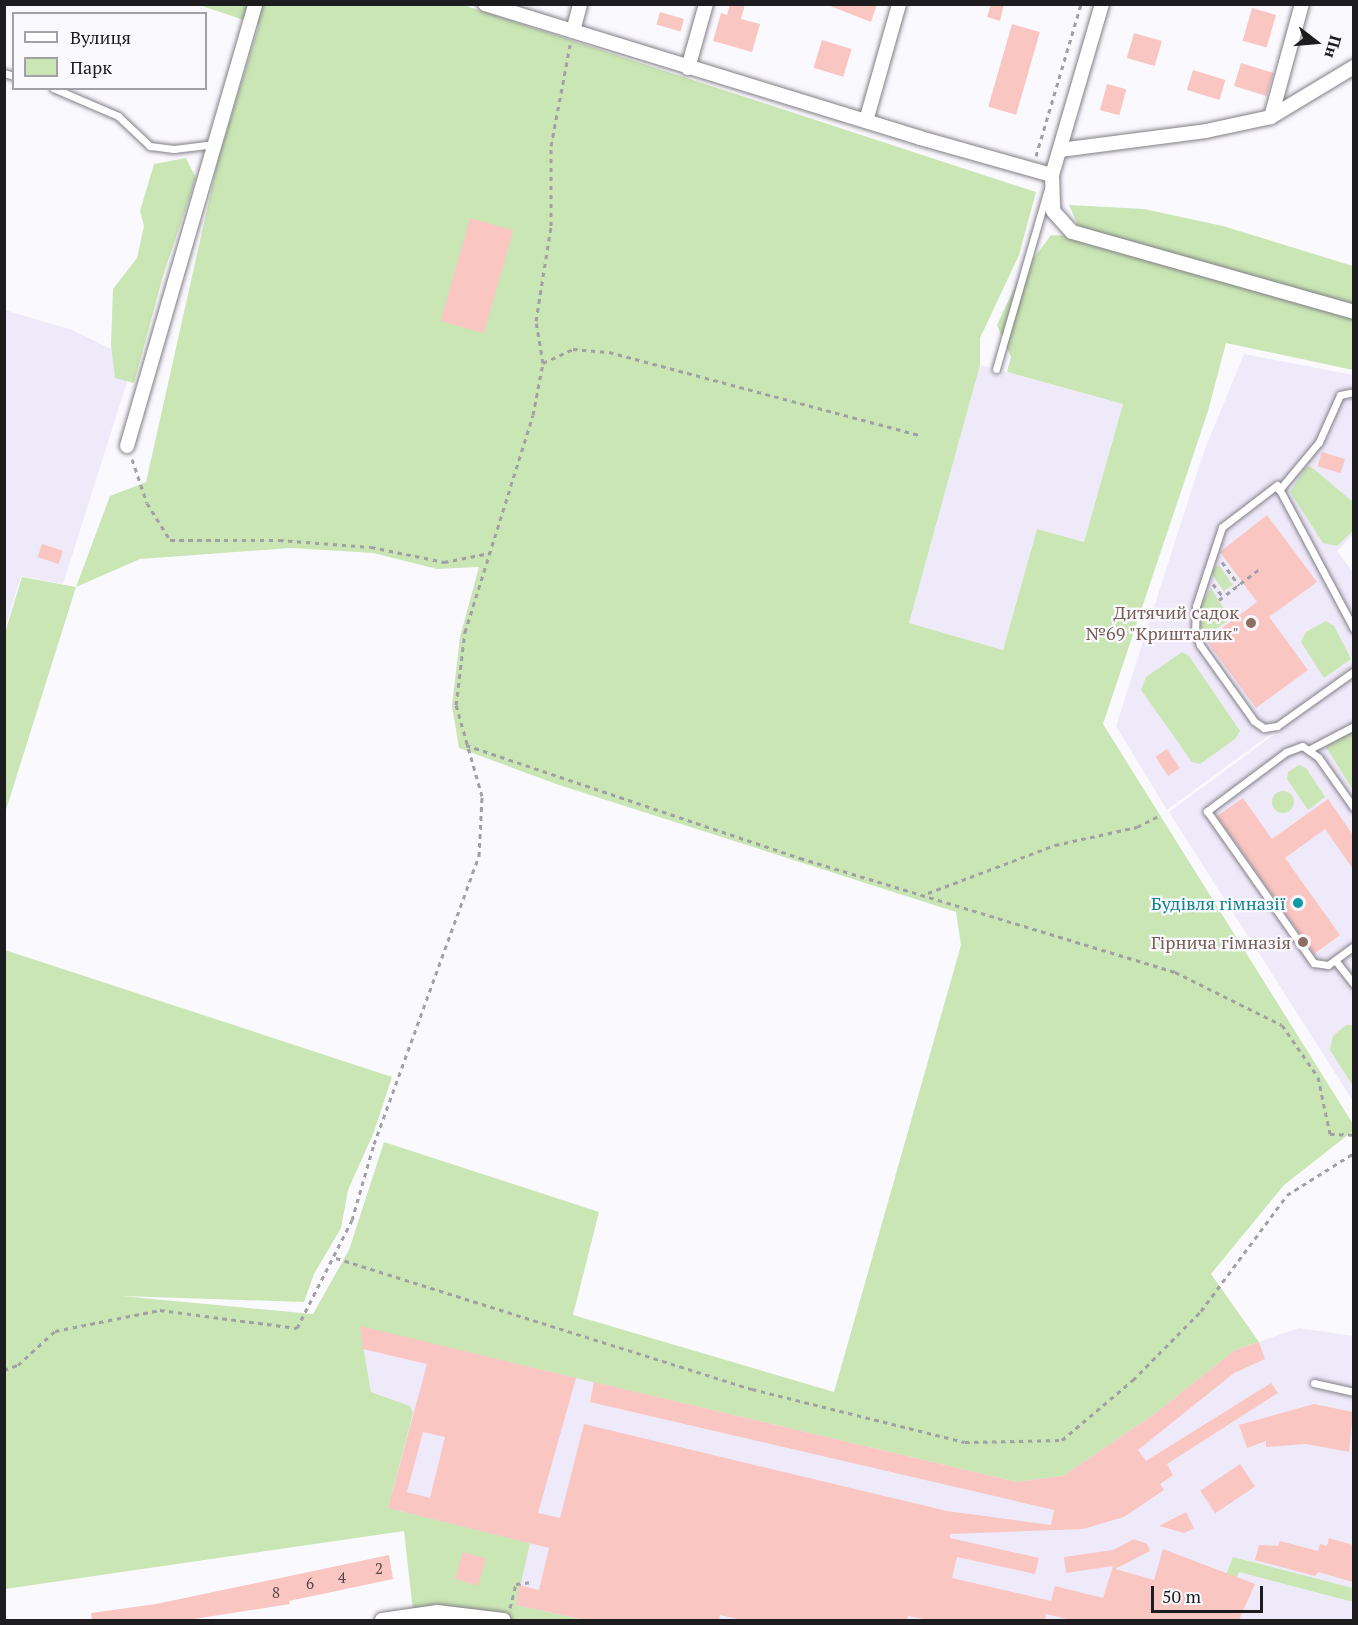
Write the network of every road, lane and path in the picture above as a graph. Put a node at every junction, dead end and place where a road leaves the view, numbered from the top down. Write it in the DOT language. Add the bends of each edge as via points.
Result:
graph roads {
  1 [pos="255,4"];
  2 [pos="485,4"];
  3 [pos="580,4"];
  4 [pos="706,4"];
  5 [pos="899,4"];
  6 [pos="1081,4"];
  7 [pos="1102,4"];
  8 [pos="1302,4"];
  9 [pos="573,31"];
  10 [pos="1353,67"];
  11 [pos="688,68"];
  12 [pos="58,90"];
  13 [pos="1270,117"];
  14 [pos="866,121"];
  15 [pos="213,144"];
  16 [pos="1060,150"];
  17 [pos="1032,169"];
  18 [pos="1052,175"];
  19 [pos="1353,312"];
  20 [pos="543,363"];
  21 [pos="996,369"];
  22 [pos="1353,392"];
  23 [pos="918,435"];
  24 [pos="127,446"];
  25 [pos="1279,490"];
  26 [pos="1213,550"];
  27 [pos="490,553"];
  28 [pos="1262,567"];
  29 [pos="1239,585"];
  30 [pos="1219,600"];
  31 [pos="1353,628"];
  32 [pos="1353,671"];
  33 [pos="1353,726"];
  34 [pos="466,746"];
  35 [pos="1310,749"];
  36 [pos="1353,808"];
  37 [pos="1161,815"];
  38 [pos="926,894"];
  39 [pos="1353,946"];
  40 [pos="1335,960"];
  41 [pos="1353,984"];
  42 [pos="1353,1135"];
  43 [pos="1353,1153"];
  44 [pos="336,1258"];
  45 [pos="4,1370"];
  46 [pos="1314,1383"];
  47 [pos="1353,1392"];
  48 [pos="532,1582"];
  49 [pos="382,1620"];
  50 [pos="504,1620"];
  1 -- 15 [label="street"];
  2 -- 9 [label="street"];
  3 -- 9 [label="street"];
  4 -- 11 [label="street"];
  5 -- 14 [label="street"];
  6 -- 17 [label="path"];
  7 -- 16 [label="street"];
  8 -- 13 [label="street"];
  9 -- 11 [label="street"];
  9 -- 20 [label="path" via="551,146 551,226 536,321"];
  10 -- 13 [label="street"];
  11 -- 14 [label="street"];
  12 -- 15 [label="lane" via="118,116 150,146 174,149"];
  13 -- 16 [label="street"];
  14 -- 17 [label="street"];
  15 -- 24 [label="street"];
  16 -- 18 [label="street"];
  17 -- 18 [label="street"];
  18 -- 19 [label="street" via="1053,211 1072,232"];
  18 -- 21 [label="lane"];
  20 -- 23 [label="path" via="573,349 609,352"];
  20 -- 27 [label="path" via="534,415"];
  22 -- 25 [label="lane" via="1340,395 1319,442"];
  24 -- 27 [label="path" via="147,503 170,540 313,542 371,547 444,562"];
  25 -- 26 [label="lane" via="1277,485 1222,527"];
  25 -- 31 [label="lane"];
  26 -- 29 [label="path"];
  26 -- 32 [label="lane" via="1196,606 1195,629 1223,679 1259,724 1269,729 1277,726"];
  27 -- 34 [label="path" via="465,632 456,705"];
  28 -- 29 [label="path"];
  29 -- 30 [label="path"];
  33 -- 35 [label="lane"];
  34 -- 38 [label="path" via="800,858"];
  34 -- 44 [label="path" via="482,796 479,856 396,1080 352,1220"];
  35 -- 36 [label="lane"];
  35 -- 40 [label="lane" via="1302,746 1286,752 1210,806 1208,816 1309,958 1318,966"];
  37 -- 38 [label="path" via="1137,827 1055,845"];
  38 -- 42 [label="path" via="1175,972 1282,1025 1318,1077 1330,1134"];
  39 -- 40 [label="lane"];
  40 -- 41 [label="lane"];
  43 -- 44 [label="path" via="1287,1195 1201,1311 1133,1380 1062,1440 965,1443 774,1395"];
  44 -- 45 [label="path" via="297,1328 160,1310 55,1331 18,1365"];
  46 -- 47 [label="lane"];
  48 -- 50 [label="path" via="516,1584"];
  49 -- 50 [label="street" via="437,1612"];
}
